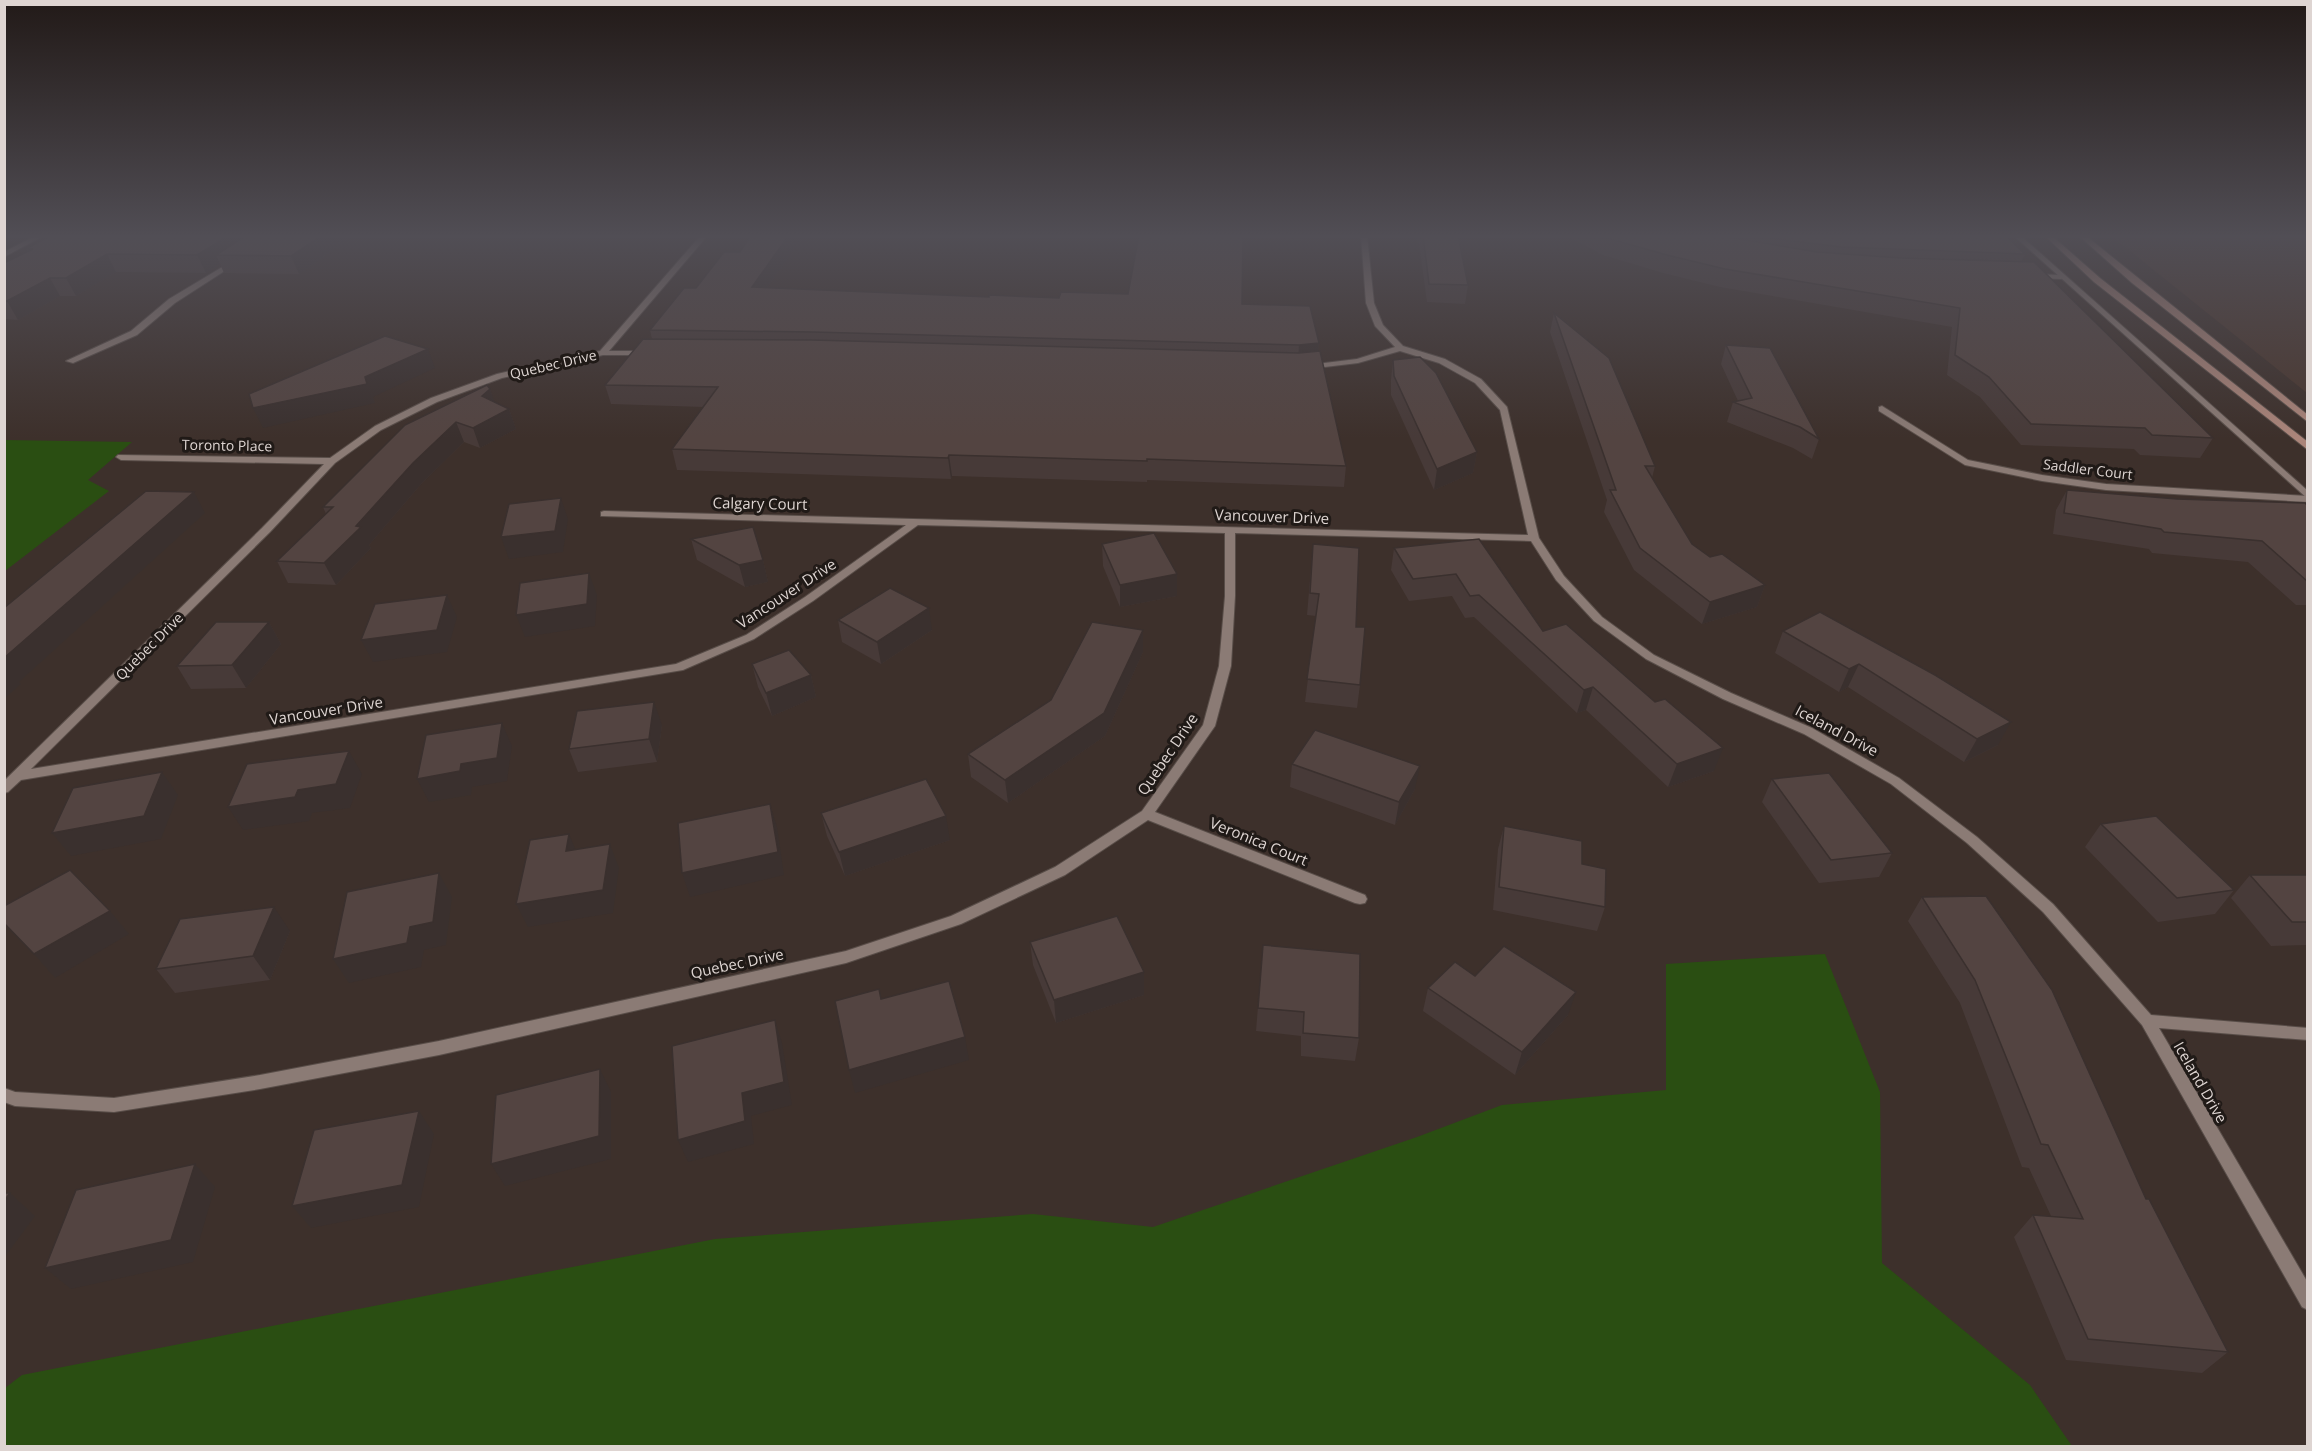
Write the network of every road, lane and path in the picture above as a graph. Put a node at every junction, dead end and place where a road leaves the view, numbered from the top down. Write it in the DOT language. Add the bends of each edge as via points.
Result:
graph roads {
  1 [pos="170,303"];
  2 [pos="646,303"];
  3 [pos="1370,303"];
  4 [pos="2090,303"];
  5 [pos="2126,303"];
  6 [pos="2162,303"];
  7 [pos="1400,348"];
  8 [pos="603,353"];
  9 [pos="662,353"];
  10 [pos="70,361"];
  11 [pos="1298,368"];
  12 [pos="1882,409"];
  13 [pos="2307,420"];
  14 [pos="2307,447"];
  15 [pos="121,457"];
  16 [pos="332,461"];
  17 [pos="2307,498"];
  18 [pos="604,514"];
  19 [pos="916,522"];
  20 [pos="1230,530"];
  21 [pos="1534,538"];
  22 [pos="17,776"];
  23 [pos="4,789"];
  24 [pos="1147,814"];
  25 [pos="1360,899"];
  26 [pos="2147,1021"];
  27 [pos="2307,1034"];
  28 [pos="4,1095"];
  29 [pos="2307,1301"];
  1 -- 10 [label="street" via="134,333"];
  2 -- 8 [label="street"];
  3 -- 7 [label="street, Iceland Drive" via="1379,326"];
  4 -- 17 [label="street"];
  5 -- 14 [label="street"];
  6 -- 13 [label="street"];
  7 -- 11 [label="street" via="1358,361"];
  7 -- 21 [label="street, Iceland Drive" via="1442,361 1478,381 1504,409"];
  8 -- 9 [label="street, Quebec Drive"];
  8 -- 16 [label="street, Quebec Drive" via="500,376 434,400 378,428"];
  12 -- 17 [label="street, Saddler Court" via="1965,462 2106,487"];
  15 -- 16 [label="street, Toronto Place"];
  16 -- 22 [label="street, Quebec Drive"];
  18 -- 19 [label="street, Calgary Court"];
  19 -- 20 [label="street, Vancouver Drive"];
  19 -- 22 [label="street, Vancouver Drive" via="750,637 679,667"];
  20 -- 21 [label="street, Vancouver Drive"];
  20 -- 24 [label="street, Quebec Drive" via="1225,666 1209,726"];
  21 -- 26 [label="street, Iceland Drive" via="1560,578 1598,619 1650,657 1808,731 1895,781 1972,840 2048,908"];
  22 -- 23 [label="street, Quebec Drive"];
  24 -- 25 [label="street, Veronica Court"];
  24 -- 28 [label="street, Quebec Drive" via="1060,871 956,920 846,957 439,1048 114,1106"];
  26 -- 27 [label="street"];
  26 -- 29 [label="street, Iceland Drive"];
}
